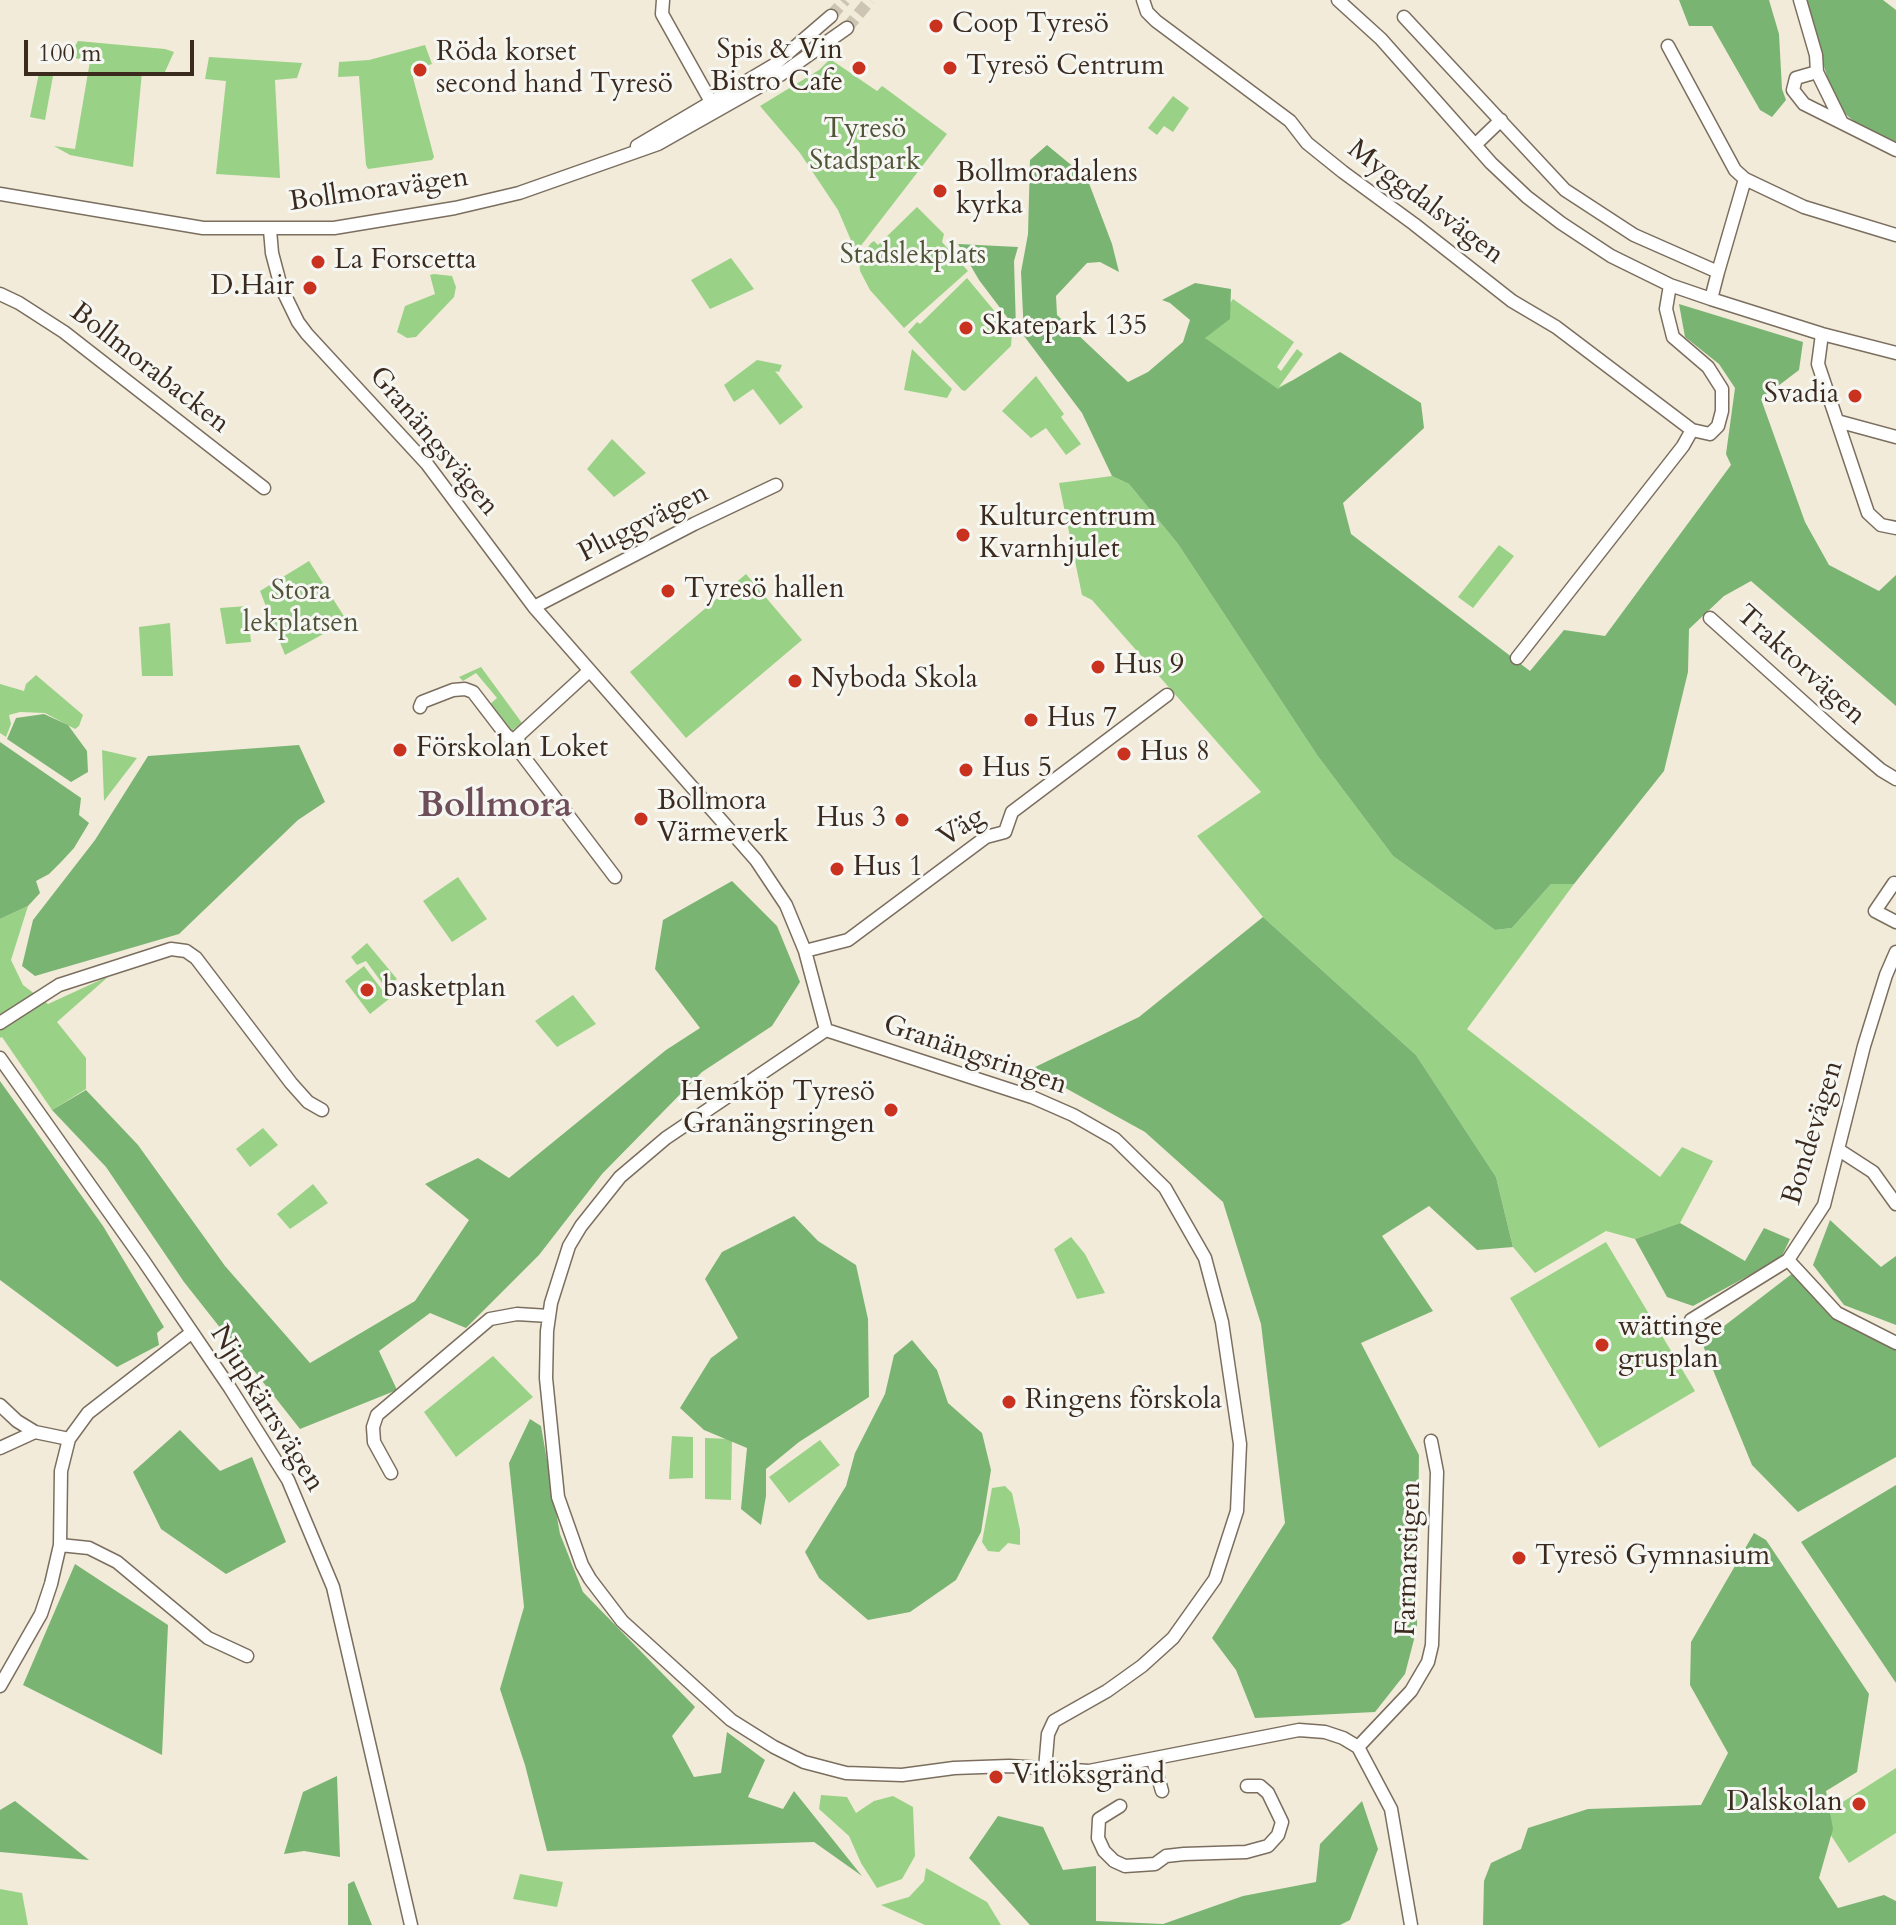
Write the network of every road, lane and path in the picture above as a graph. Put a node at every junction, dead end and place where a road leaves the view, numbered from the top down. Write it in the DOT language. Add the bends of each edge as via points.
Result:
graph roads {
  1 [pos="663,0"];
  2 [pos="1143,0"];
  3 [pos="1338,0"];
  4 [pos="1800,0"];
  5 [pos="831,16"];
  6 [pos="1404,17"];
  7 [pos="847,28"];
  8 [pos="1668,46"];
  9 [pos="1817,72"];
  10 [pos="714,107"];
  11 [pos="1501,120"];
  12 [pos="1842,123"];
  13 [pos="1475,145"];
  14 [pos="1896,150"];
  15 [pos="1745,179"];
  16 [pos="0,194"];
  17 [pos="270,230"];
  18 [pos="1896,235"];
  19 [pos="1718,272"];
  20 [pos="1670,285"];
  21 [pos="0,294"];
  22 [pos="1711,299"];
  23 [pos="1822,334"];
  24 [pos="1896,353"];
  25 [pos="1837,421"];
  26 [pos="1692,430"];
  27 [pos="1896,437"];
  28 [pos="776,485"];
  29 [pos="264,488"];
  30 [pos="1896,528"];
  31 [pos="534,607"];
  32 [pos="1710,618"];
  33 [pos="1517,658"];
  34 [pos="589,671"];
  35 [pos="1167,695"];
  36 [pos="420,707"];
  37 [pos="519,744"];
  38 [pos="1896,779"];
  39 [pos="615,877"];
  40 [pos="1894,883"];
  41 [pos="1896,922"];
  42 [pos="805,951"];
  43 [pos="1896,952"];
  44 [pos="0,1023"];
  45 [pos="826,1030"];
  46 [pos="0,1058"];
  47 [pos="322,1110"];
  48 [pos="1839,1150"];
  49 [pos="1896,1204"];
  50 [pos="1788,1260"];
  51 [pos="549,1316"];
  52 [pos="1691,1320"];
  53 [pos="191,1333"];
  54 [pos="1896,1343"];
  55 [pos="0,1405"];
  56 [pos="35,1432"];
  57 [pos="69,1439"];
  58 [pos="1431,1441"];
  59 [pos="0,1448"];
  60 [pos="391,1473"];
  61 [pos="60,1545"];
  62 [pos="247,1656"];
  63 [pos="0,1686"];
  64 [pos="1358,1747"];
  65 [pos="1153,1760"];
  66 [pos="1045,1769"];
  67 [pos="1247,1786"];
  68 [pos="1162,1791"];
  69 [pos="1120,1806"];
  70 [pos="411,1925"];
  71 [pos="1411,1925"];
  1 -- 10 [label="street" via="662,14"];
  2 -- 26 [label="street, Myggdalsvägen" via="1156,21 1290,121 1307,143 1343,172"];
  3 -- 13 [label="street" via="1381,39"];
  4 -- 9 [label="street"];
  5 -- 10 [label="street, Bollmoravägen"];
  6 -- 11 [label="street"];
  7 -- 10 [label="street, Bollmoravägen" via="810,56"];
  8 -- 15 [label="street" via="1735,170"];
  9 -- 12 [label="street"];
  9 -- 12 [label="street" via="1796,78 1793,90 1804,104"];
  10 -- 17 [label="street, Bollmoravägen" via="617,158 519,193 334,228"];
  11 -- 13 [label="street"];
  11 -- 19 [label="street" via="1565,190 1634,235"];
  12 -- 14 [label="street"];
  13 -- 20 [label="street" via="1561,223"];
  15 -- 18 [label="street" via="1804,207"];
  15 -- 19 [label="street"];
  16 -- 17 [label="street, Bollmoravägen" via="203,228"];
  17 -- 31 [label="street, Granängsvägen" via="281,287 298,322 427,464"];
  19 -- 22 [label="street"];
  20 -- 22 [label="street"];
  20 -- 26 [label="street" via="1666,309 1673,337 1708,367 1722,389 1718,426 1710,434"];
  21 -- 29 [label="street, Bollmorabacken" via="64,332"];
  22 -- 23 [label="street"];
  23 -- 24 [label="street"];
  23 -- 25 [label="street" via="1818,364"];
  25 -- 27 [label="street"];
  25 -- 30 [label="street" via="1868,513 1881,525"];
  26 -- 33 [label="street"];
  28 -- 31 [label="street, Pluggvägen"];
  31 -- 34 [label="street, Granängsvägen"];
  32 -- 38 [label="street, Traktorvägen"];
  34 -- 37 [label="street" via="518,736"];
  34 -- 42 [label="street, Granängsvägen" via="756,860 786,905"];
  35 -- 42 [label="street, Väg" via="1012,812 1005,832 986,837 848,940"];
  36 -- 37 [label="street" via="465,689"];
  37 -- 39 [label="street"];
  40 -- 41 [label="street" via="1875,911"];
  42 -- 45 [label="street, Granängsvägen"];
  43 -- 48 [label="street, Bondevägen" via="1864,1046"];
  44 -- 47 [label="street" via="59,985 171,949 186,951 299,1093"];
  45 -- 51 [label="street" via="666,1138 620,1177 569,1246"];
  45 -- 66 [label="street, Granängsringen" via="1032,1097 1115,1139 1165,1188 1205,1258 1222,1322 1240,1444 1237,1511 1215,1579 1173,1638 1107,1691 1054,1721"];
  46 -- 53 [label="street, Njupkärrsvägen"];
  48 -- 49 [label="street" via="1873,1172"];
  48 -- 50 [label="street, Bondevägen" via="1824,1205"];
  50 -- 52 [label="street, Bondevägen"];
  50 -- 54 [label="street" via="1837,1313"];
  51 -- 60 [label="street" via="490,1319 377,1415 374,1442"];
  51 -- 66 [label="street" via="546,1378 558,1497 582,1565 622,1621 684,1678 731,1720 774,1747 846,1773"];
  53 -- 57 [label="street" via="88,1413"];
  53 -- 70 [label="street, Njupkärrsvägen" via="288,1480 333,1587"];
  55 -- 56 [label="street"];
  56 -- 57 [label="street"];
  56 -- 59 [label="street"];
  57 -- 61 [label="street" via="61,1471"];
  58 -- 64 [label="street, Farmarstigen" via="1437,1472 1428,1662 1411,1691"];
  61 -- 62 [label="street" via="89,1548 117,1562 208,1638"];
  61 -- 63 [label="street" via="41,1614"];
  64 -- 65 [label="street" via="1325,1732 1299,1730"];
  64 -- 71 [label="street" via="1391,1809"];
  65 -- 66 [label="street" via="1089,1771"];
  65 -- 68 [label="street"];
  67 -- 69 [label="street" via="1260,1786 1268,1793 1282,1822 1268,1846 1246,1852 1166,1856 1155,1864 1125,1866 1104,1851 1098,1838 1099,1819"];
}
